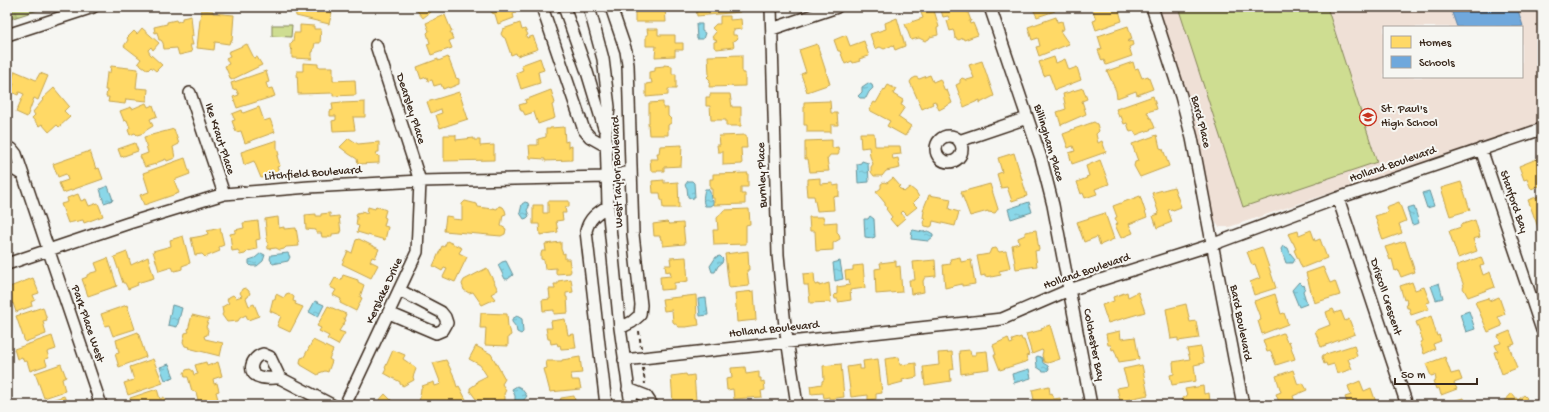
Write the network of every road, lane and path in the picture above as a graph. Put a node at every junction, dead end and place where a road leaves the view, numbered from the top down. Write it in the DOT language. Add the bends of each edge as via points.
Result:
graph roads {
  1 [pos="93,7"];
  2 [pos="542,7"];
  3 [pos="564,7"];
  4 [pos="589,7"];
  5 [pos="611,7"];
  6 [pos="771,7"];
  7 [pos="837,7"];
  8 [pos="990,7"];
  9 [pos="1152,7"];
  10 [pos="772,29"];
  11 [pos="7,35"];
  12 [pos="376,45"];
  13 [pos="190,93"];
  14 [pos="1027,118"];
  15 [pos="1542,129"];
  16 [pos="606,133"];
  17 [pos="959,141"];
  18 [pos="606,146"];
  19 [pos="7,148"];
  20 [pos="1481,149"];
  21 [pos="7,170"];
  22 [pos="631,172"];
  23 [pos="23,174"];
  24 [pos="607,177"];
  25 [pos="420,181"];
  26 [pos="224,194"];
  27 [pos="1338,198"];
  28 [pos="608,206"];
  29 [pos="1211,245"];
  30 [pos="49,250"];
  31 [pos="7,264"];
  32 [pos="399,290"];
  33 [pos="1069,290"];
  34 [pos="389,313"];
  35 [pos="620,328"];
  36 [pos="1542,330"];
  37 [pos="788,342"];
  38 [pos="624,360"];
  39 [pos="280,378"];
  40 [pos="628,389"];
  41 [pos="101,405"];
  42 [pos="332,405"];
  43 [pos="345,405"];
  44 [pos="606,405"];
  45 [pos="631,405"];
  46 [pos="652,405"];
  47 [pos="797,405"];
  48 [pos="1091,405"];
  49 [pos="1243,405"];
  50 [pos="1407,405"];
  1 -- 11 [label="street"];
  2 -- 18 [label="street, West Taylor Boulevard" via="584,130 590,138"];
  3 -- 16 [label="street, West Taylor Boulevard"];
  4 -- 16 [label="street, West Taylor Boulevard" via="603,59 609,107"];
  5 -- 22 [label="street, West Taylor Boulevard" via="626,51 628,65"];
  6 -- 10 [label="street, Burnley Place"];
  7 -- 10 [label="street"];
  8 -- 14 [label="street, Billingham Place"];
  9 -- 29 [label="street, Bard Place" via="1192,138"];
  10 -- 37 [label="street, Burnley Place" via="778,255"];
  12 -- 25 [label="street, Dearsley Place"];
  13 -- 26 [label="street, Ike Kraut Place"];
  14 -- 17 [label="street"];
  14 -- 33 [label="street, Billingham Place" via="1053,205"];
  15 -- 20 [label="street, Holland Boulevard"];
  16 -- 18 [label="street, West Taylor Boulevard"];
  18 -- 24 [label="street, West Taylor Boulevard"];
  19 -- 23 [label="street, Park Place West" via="16,154"];
  20 -- 27 [label="street, Holland Boulevard"];
  20 -- 36 [label="street, Stanford Bay"];
  21 -- 23 [label="street"];
  22 -- 24 [label="street, Litchfield Boulevard"];
  22 -- 35 [label="street, West Taylor Boulevard" via="633,234 641,305 640,315"];
  23 -- 30 [label="street, Park Place West"];
  24 -- 25 [label="street, Litchfield Boulevard"];
  24 -- 28 [label="street, West Taylor Boulevard"];
  25 -- 26 [label="street, Litchfield Boulevard"];
  25 -- 32 [label="street, Kerslake Drive" via="417,252"];
  26 -- 30 [label="street, Litchfield Boulevard"];
  27 -- 29 [label="street, Holland Boulevard"];
  27 -- 50 [label="street, Driscoll Crescent"];
  28 -- 35 [label="street, West Taylor Boulevard"];
  28 -- 44 [label="street, West Taylor Boulevard" via="591,219 586,231"];
  29 -- 33 [label="street, Holland Boulevard"];
  29 -- 49 [label="street, Bard Boulevard"];
  30 -- 31 [label="street, Litchfield Boulevard"];
  30 -- 41 [label="street, Park Place West"];
  32 -- 34 [label="street, Kerslake Drive"];
  32 -- 34 [label="street" via="441,312 447,323 443,330 436,333"];
  33 -- 37 [label="street, Holland Boulevard" via="1002,319"];
  33 -- 48 [label="street, Colchester Bay"];
  34 -- 43 [label="street, Kerslake Drive"];
  35 -- 38 [label="street, West Taylor Boulevard"];
  37 -- 38 [label="street, Holland Boulevard"];
  37 -- 47 [label="street"];
  38 -- 40 [label="street, West Taylor Boulevard"];
  39 -- 42 [label="street"];
  40 -- 45 [label="street, West Taylor Boulevard"];
  40 -- 46 [label="street" via="646,396"];
}
